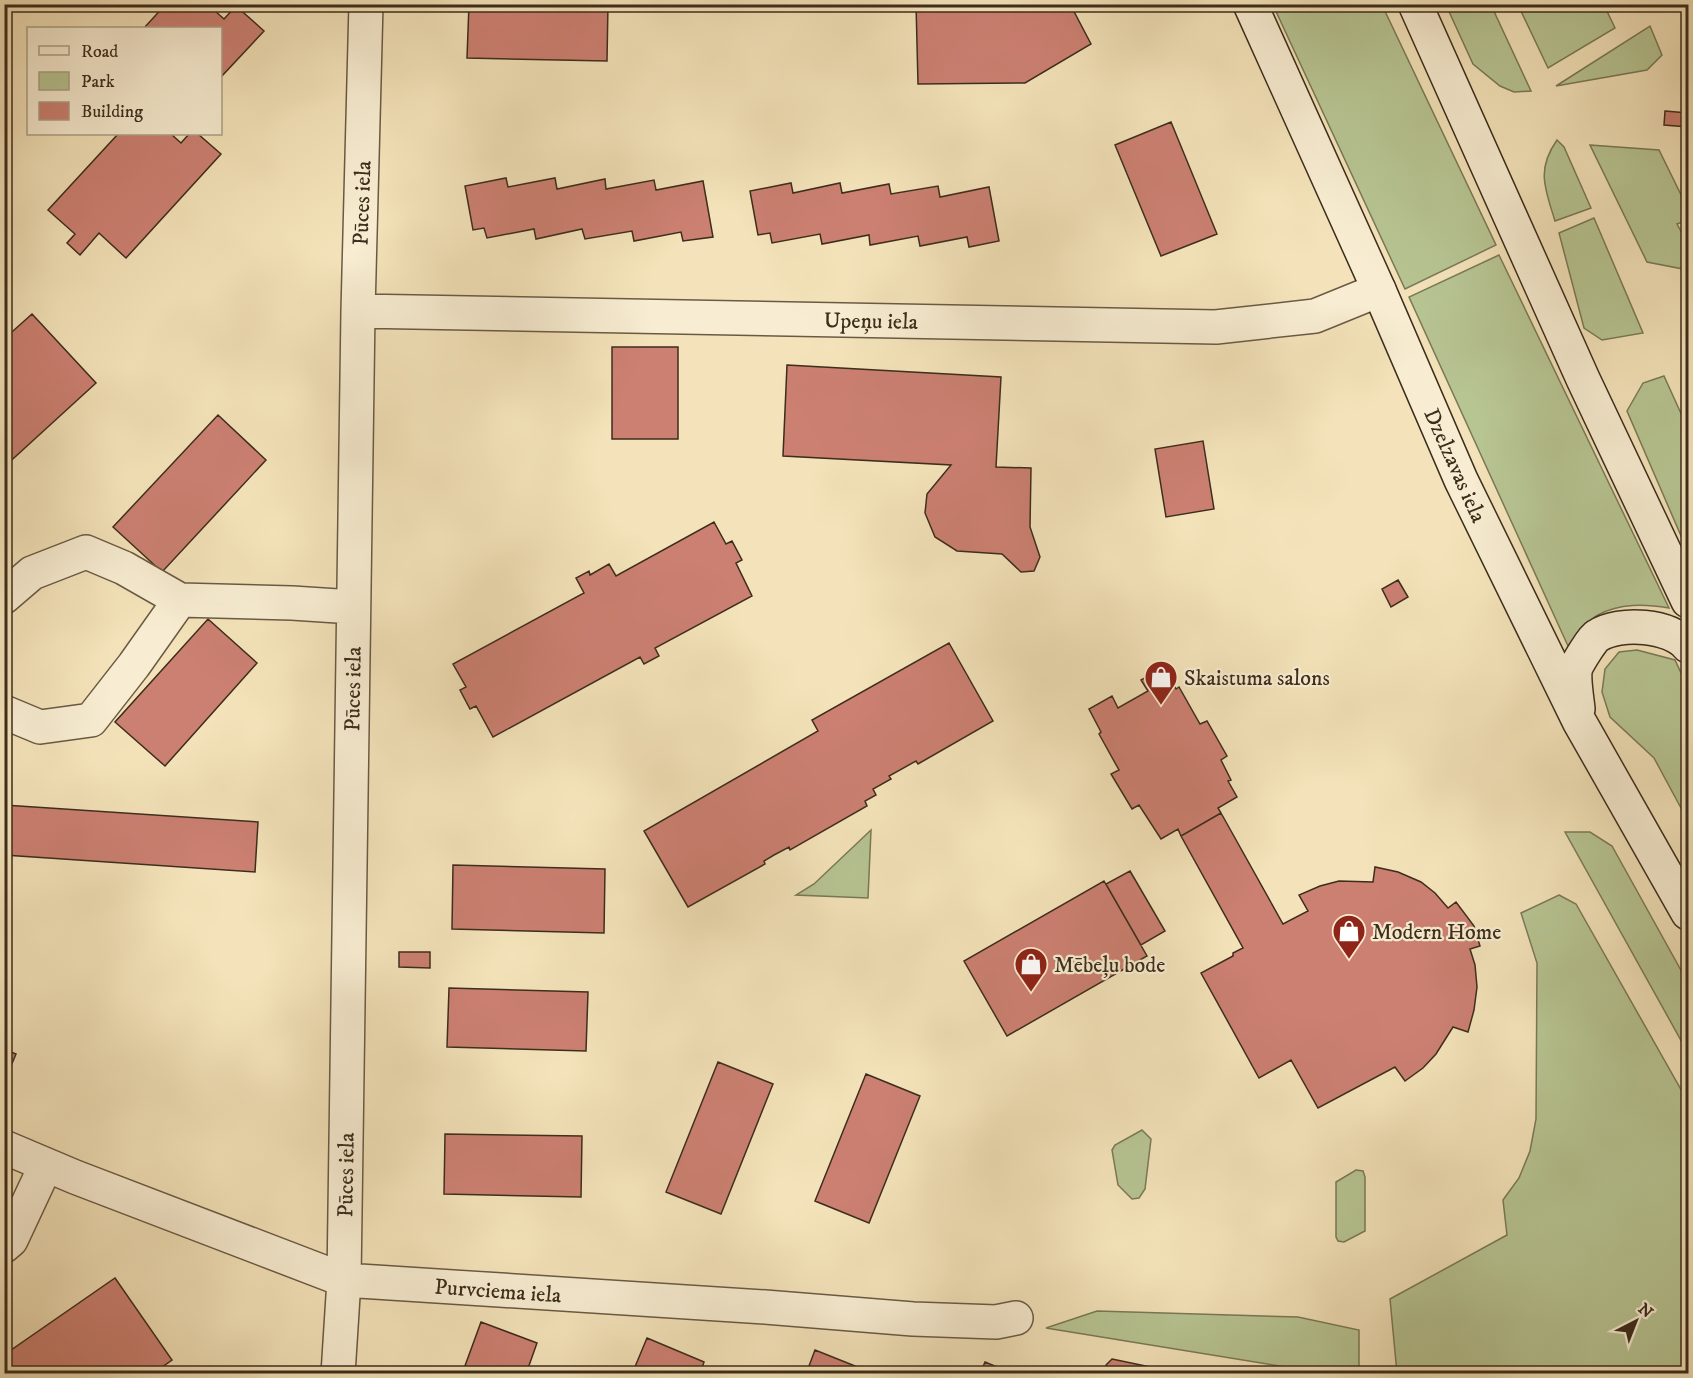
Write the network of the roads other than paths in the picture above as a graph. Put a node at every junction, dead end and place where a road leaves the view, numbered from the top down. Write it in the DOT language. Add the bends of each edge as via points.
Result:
graph roads {
  1 [pos="366,4"];
  2 [pos="1250,4"];
  3 [pos="1416,4"];
  4 [pos="1379,290"];
  5 [pos="358,311"];
  6 [pos="4,597"];
  7 [pos="180,600"];
  8 [pos="1689,601"];
  9 [pos="353,607"];
  10 [pos="1689,646"];
  11 [pos="4,712"];
  12 [pos="1579,721"];
  13 [pos="1689,912"];
  14 [pos="4,1147"];
  15 [pos="46,1165"];
  16 [pos="4,1246"];
  17 [pos="344,1280"];
  18 [pos="1016,1318"];
  19 [pos="338,1374"];
  1 -- 5 [label="street, Pūces iela"];
  2 -- 4 [label="street, Dzelzavas iela"];
  3 -- 8 [label="street" via="1583,379"];
  4 -- 5 [label="street, Upeņu iela" via="1315,316 1216,327"];
  4 -- 12 [label="street, Dzelzavas iela" via="1461,480"];
  5 -- 9 [label="street, Pūces iela"];
  6 -- 7 [label="street" via="32,573 86,552 124,568"];
  7 -- 9 [label="street"];
  7 -- 11 [label="street" via="91,720 40,727"];
  9 -- 17 [label="street, Pūces iela"];
  10 -- 12 [label="street" via="1682,639 1649,627 1616,628 1596,637 1576,668"];
  12 -- 13 [label="street, Dzelzavas iela"];
  14 -- 15 [label="street, Purvciema iela"];
  15 -- 16 [label="street" via="11,1240"];
  15 -- 17 [label="street, Purvciema iela"];
  17 -- 18 [label="street, Purvciema iela" via="913,1319 996,1322"];
  17 -- 19 [label="street, Pūces iela"];
}
